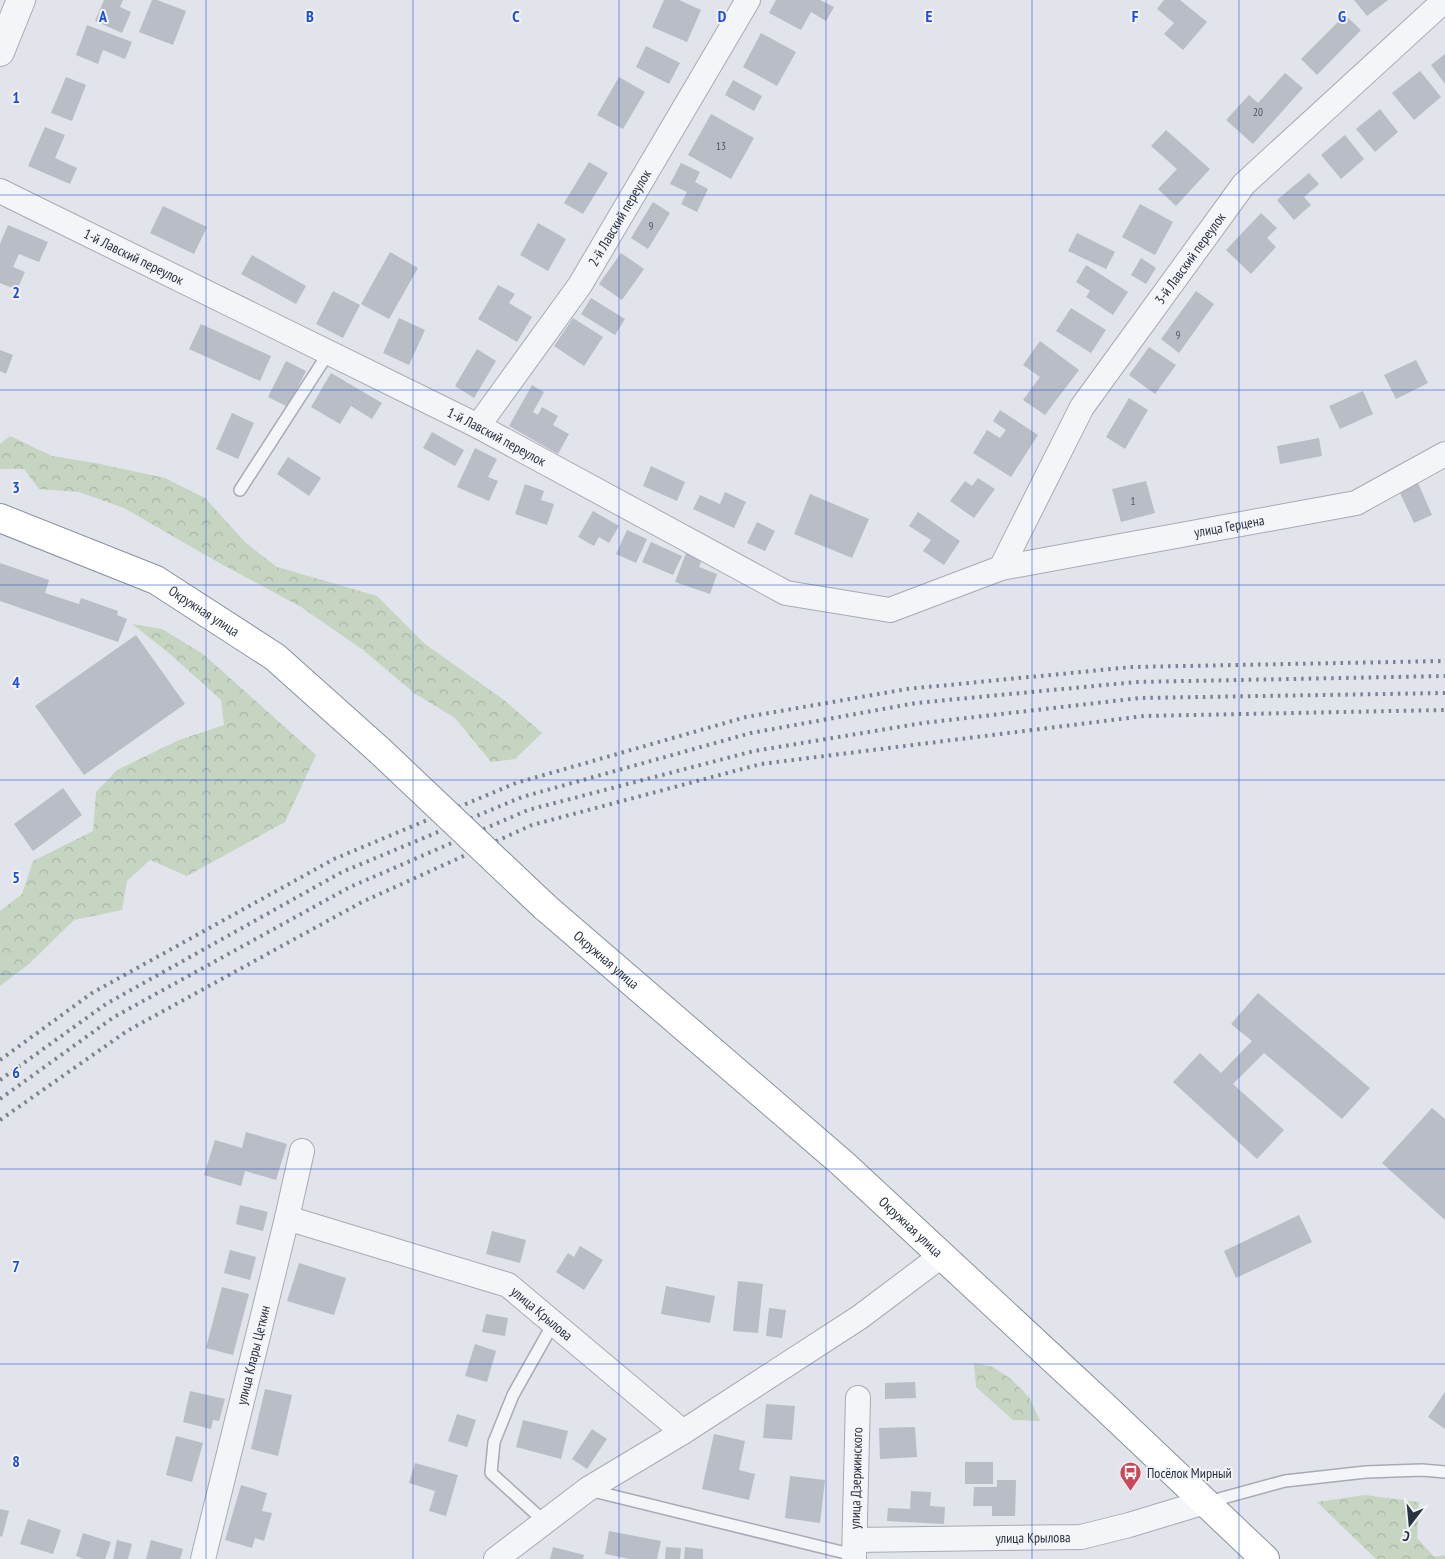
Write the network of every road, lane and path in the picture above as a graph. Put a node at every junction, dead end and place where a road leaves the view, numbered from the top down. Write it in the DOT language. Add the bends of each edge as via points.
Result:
graph roads {
  1 [pos="20,0"];
  2 [pos="748,0"];
  3 [pos="1445,0"];
  4 [pos="0,52"];
  5 [pos="0,191"];
  6 [pos="329,352"];
  7 [pos="478,426"];
  8 [pos="1445,454"];
  9 [pos="240,490"];
  10 [pos="0,518"];
  11 [pos="1001,568"];
  12 [pos="302,1151"];
  13 [pos="287,1218"];
  14 [pos="941,1256"];
  15 [pos="553,1324"];
  16 [pos="858,1398"];
  17 [pos="683,1432"];
  18 [pos="1445,1472"];
  19 [pos="588,1489"];
  20 [pos="1205,1502"];
  21 [pos="544,1522"];
  22 [pos="854,1551"];
  23 [pos="203,1559"];
  24 [pos="496,1559"];
  25 [pos="1265,1559"];
  1 -- 4 [label="street"];
  2 -- 7 [label="street, 2-й Лавский переулок" via="580,284"];
  3 -- 11 [label="street, 3-й Лавский переулок" via="1244,184 1082,407"];
  5 -- 6 [label="street, 1-й Лавский переулок"];
  6 -- 7 [label="street, 1-й Лавский переулок"];
  6 -- 9 [label="lane"];
  7 -- 11 [label="street, 1-й Лавский переулок" via="786,593 890,610"];
  8 -- 11 [label="street, улица Герцена" via="1356,503"];
  10 -- 14 [label="highway, Окружная улица, bridge" via="156,580 275,657 545,907 835,1157"];
  12 -- 13 [label="street, улица Клары Цеткин"];
  13 -- 15 [label="street, улица Крылова" via="508,1285"];
  13 -- 23 [label="street, улица Клары Цеткин"];
  14 -- 17 [label="street" via="860,1317"];
  14 -- 20 [label="highway, Окружная улица"];
  15 -- 17 [label="street, улица Крылова"];
  15 -- 21 [label="lane" via="513,1395 494,1442 491,1473"];
  16 -- 22 [label="street, улица Дзержинского"];
  17 -- 19 [label="street"];
  18 -- 20 [label="lane" via="1366,1472 1285,1481"];
  19 -- 21 [label="street"];
  19 -- 22 [label="lane"];
  20 -- 22 [label="street, улица Крылова" via="1081,1537"];
  20 -- 25 [label="highway, Окружная улица"];
  21 -- 24 [label="street"];
}
